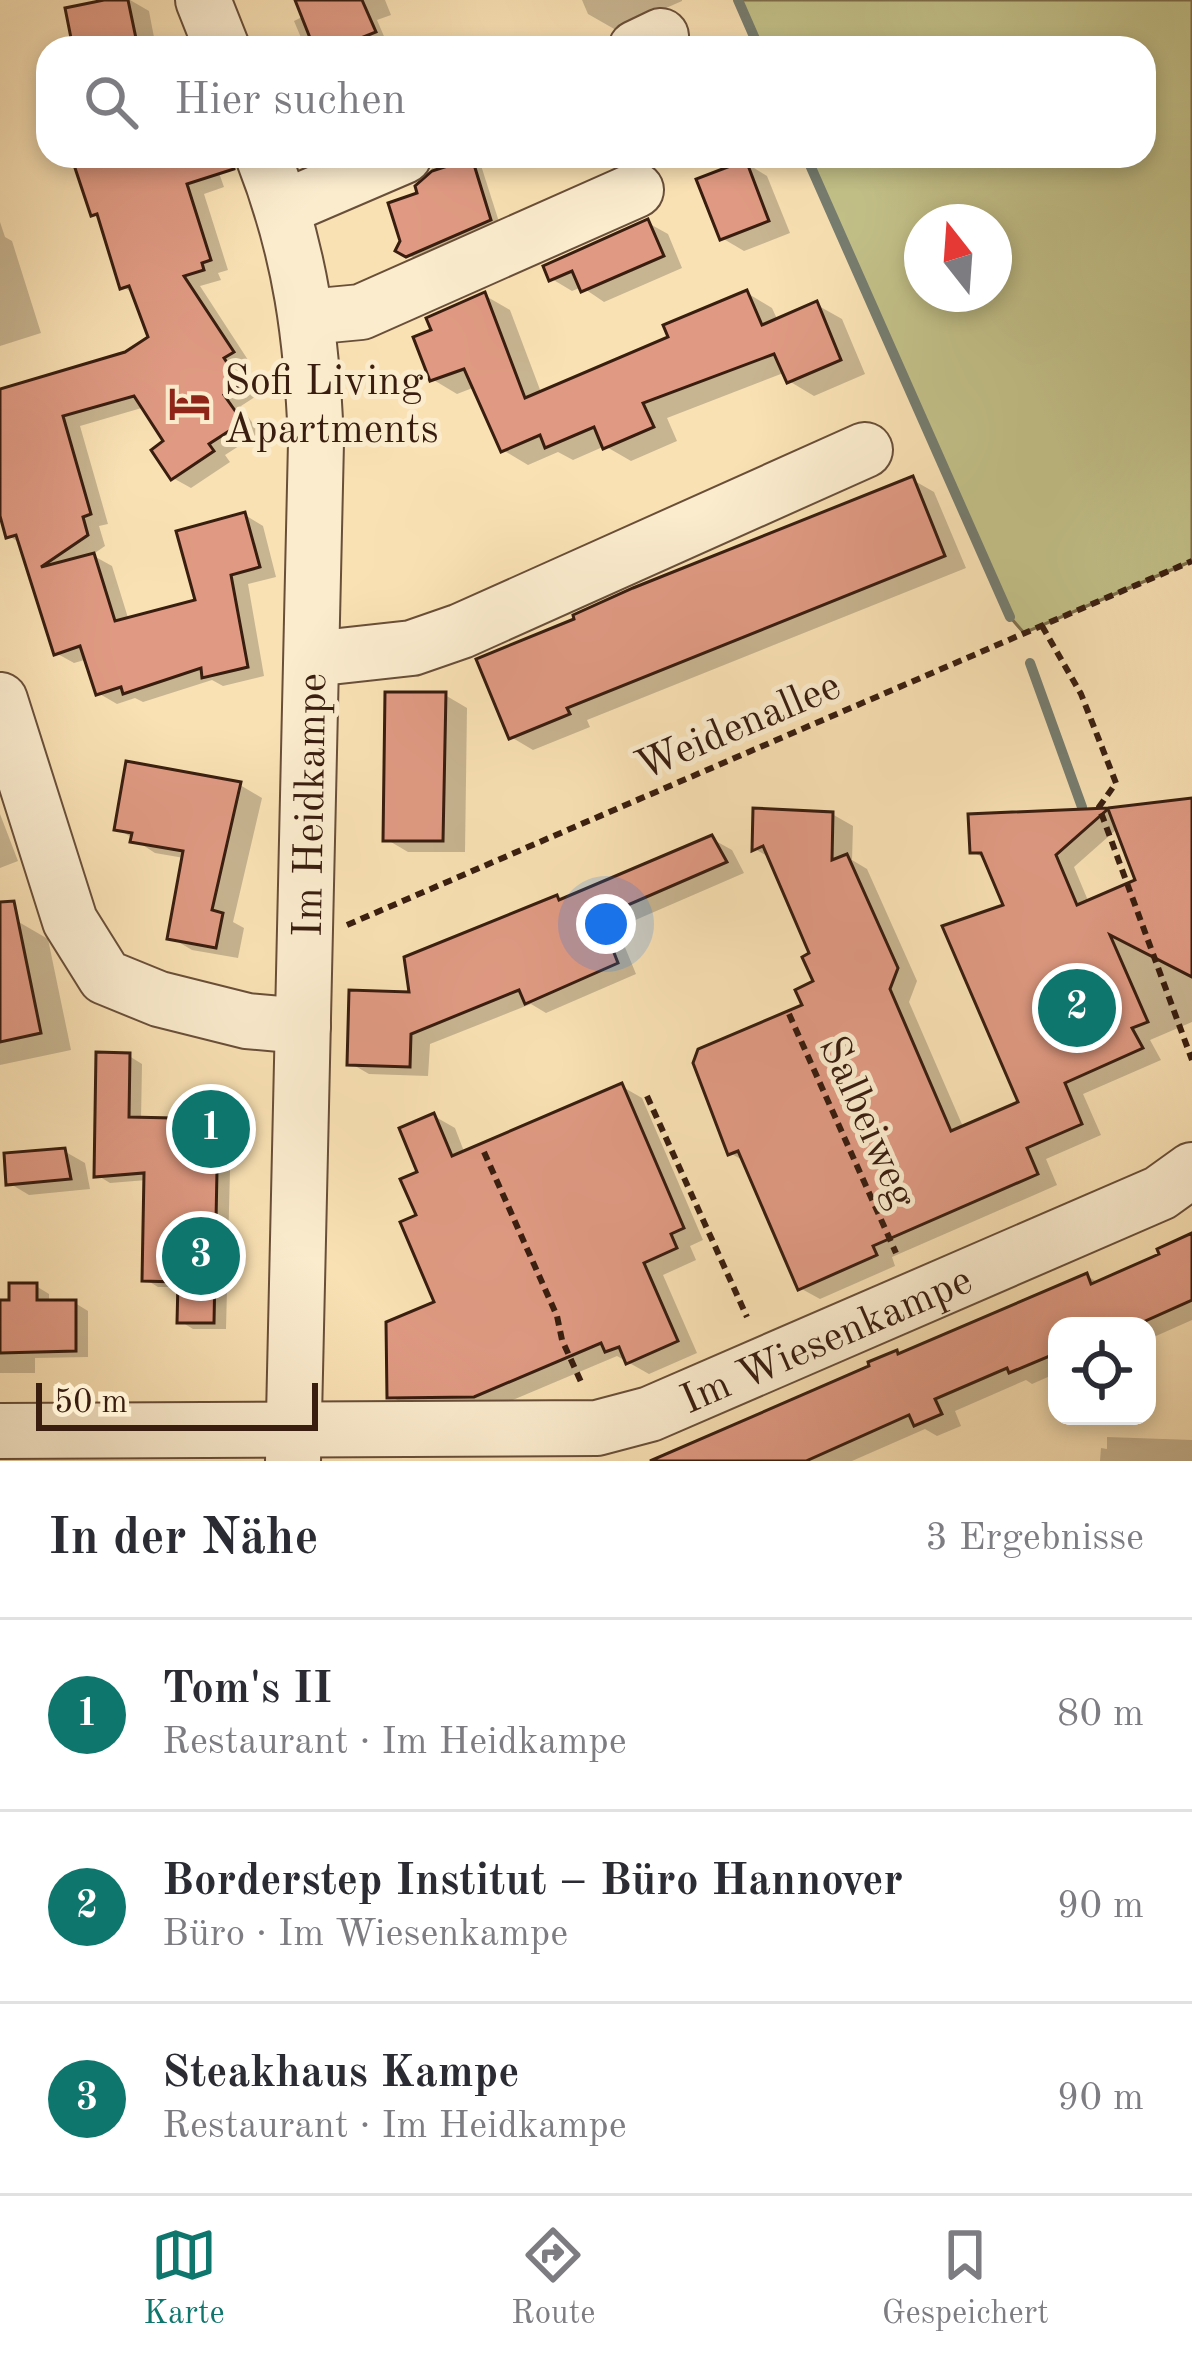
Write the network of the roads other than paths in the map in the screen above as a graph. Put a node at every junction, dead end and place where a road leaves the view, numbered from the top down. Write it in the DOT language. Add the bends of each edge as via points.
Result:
graph roads {
  1 [pos="203,0"];
  2 [pos="217,36"];
  3 [pos="268,168"];
  4 [pos="376,168"];
  5 [pos="636,190"];
  6 [pos="283,208"];
  7 [pos="308,317"];
  8 [pos="866,450"];
  9 [pos="311,659"];
  10 [pos="4,726"];
  11 [pos="303,1026"];
  12 [pos="1192,1170"];
  13 [pos="0,1431"];
  14 [pos="294,1444"];
  1 -- 2 [label="street"];
  3 -- 6 [label="street, Im Heidkampe"];
  4 -- 6 [label="street"];
  5 -- 7 [label="street" via="361,312"];
  6 -- 7 [label="street, Im Heidkampe"];
  7 -- 9 [label="street, Im Heidkampe" via="316,442"];
  8 -- 9 [label="street" via="461,631 412,648"];
  9 -- 11 [label="street, Im Heidkampe"];
  10 -- 11 [label="street" via="70,921 104,977 247,1021"];
  11 -- 14 [label="street, Im Heidkampe"];
  12 -- 14 [label="street, Im Wiesenkampe" via="1160,1193 650,1414 597,1428"];
  13 -- 14 [label="street, Im Wiesenkampe"];
}
